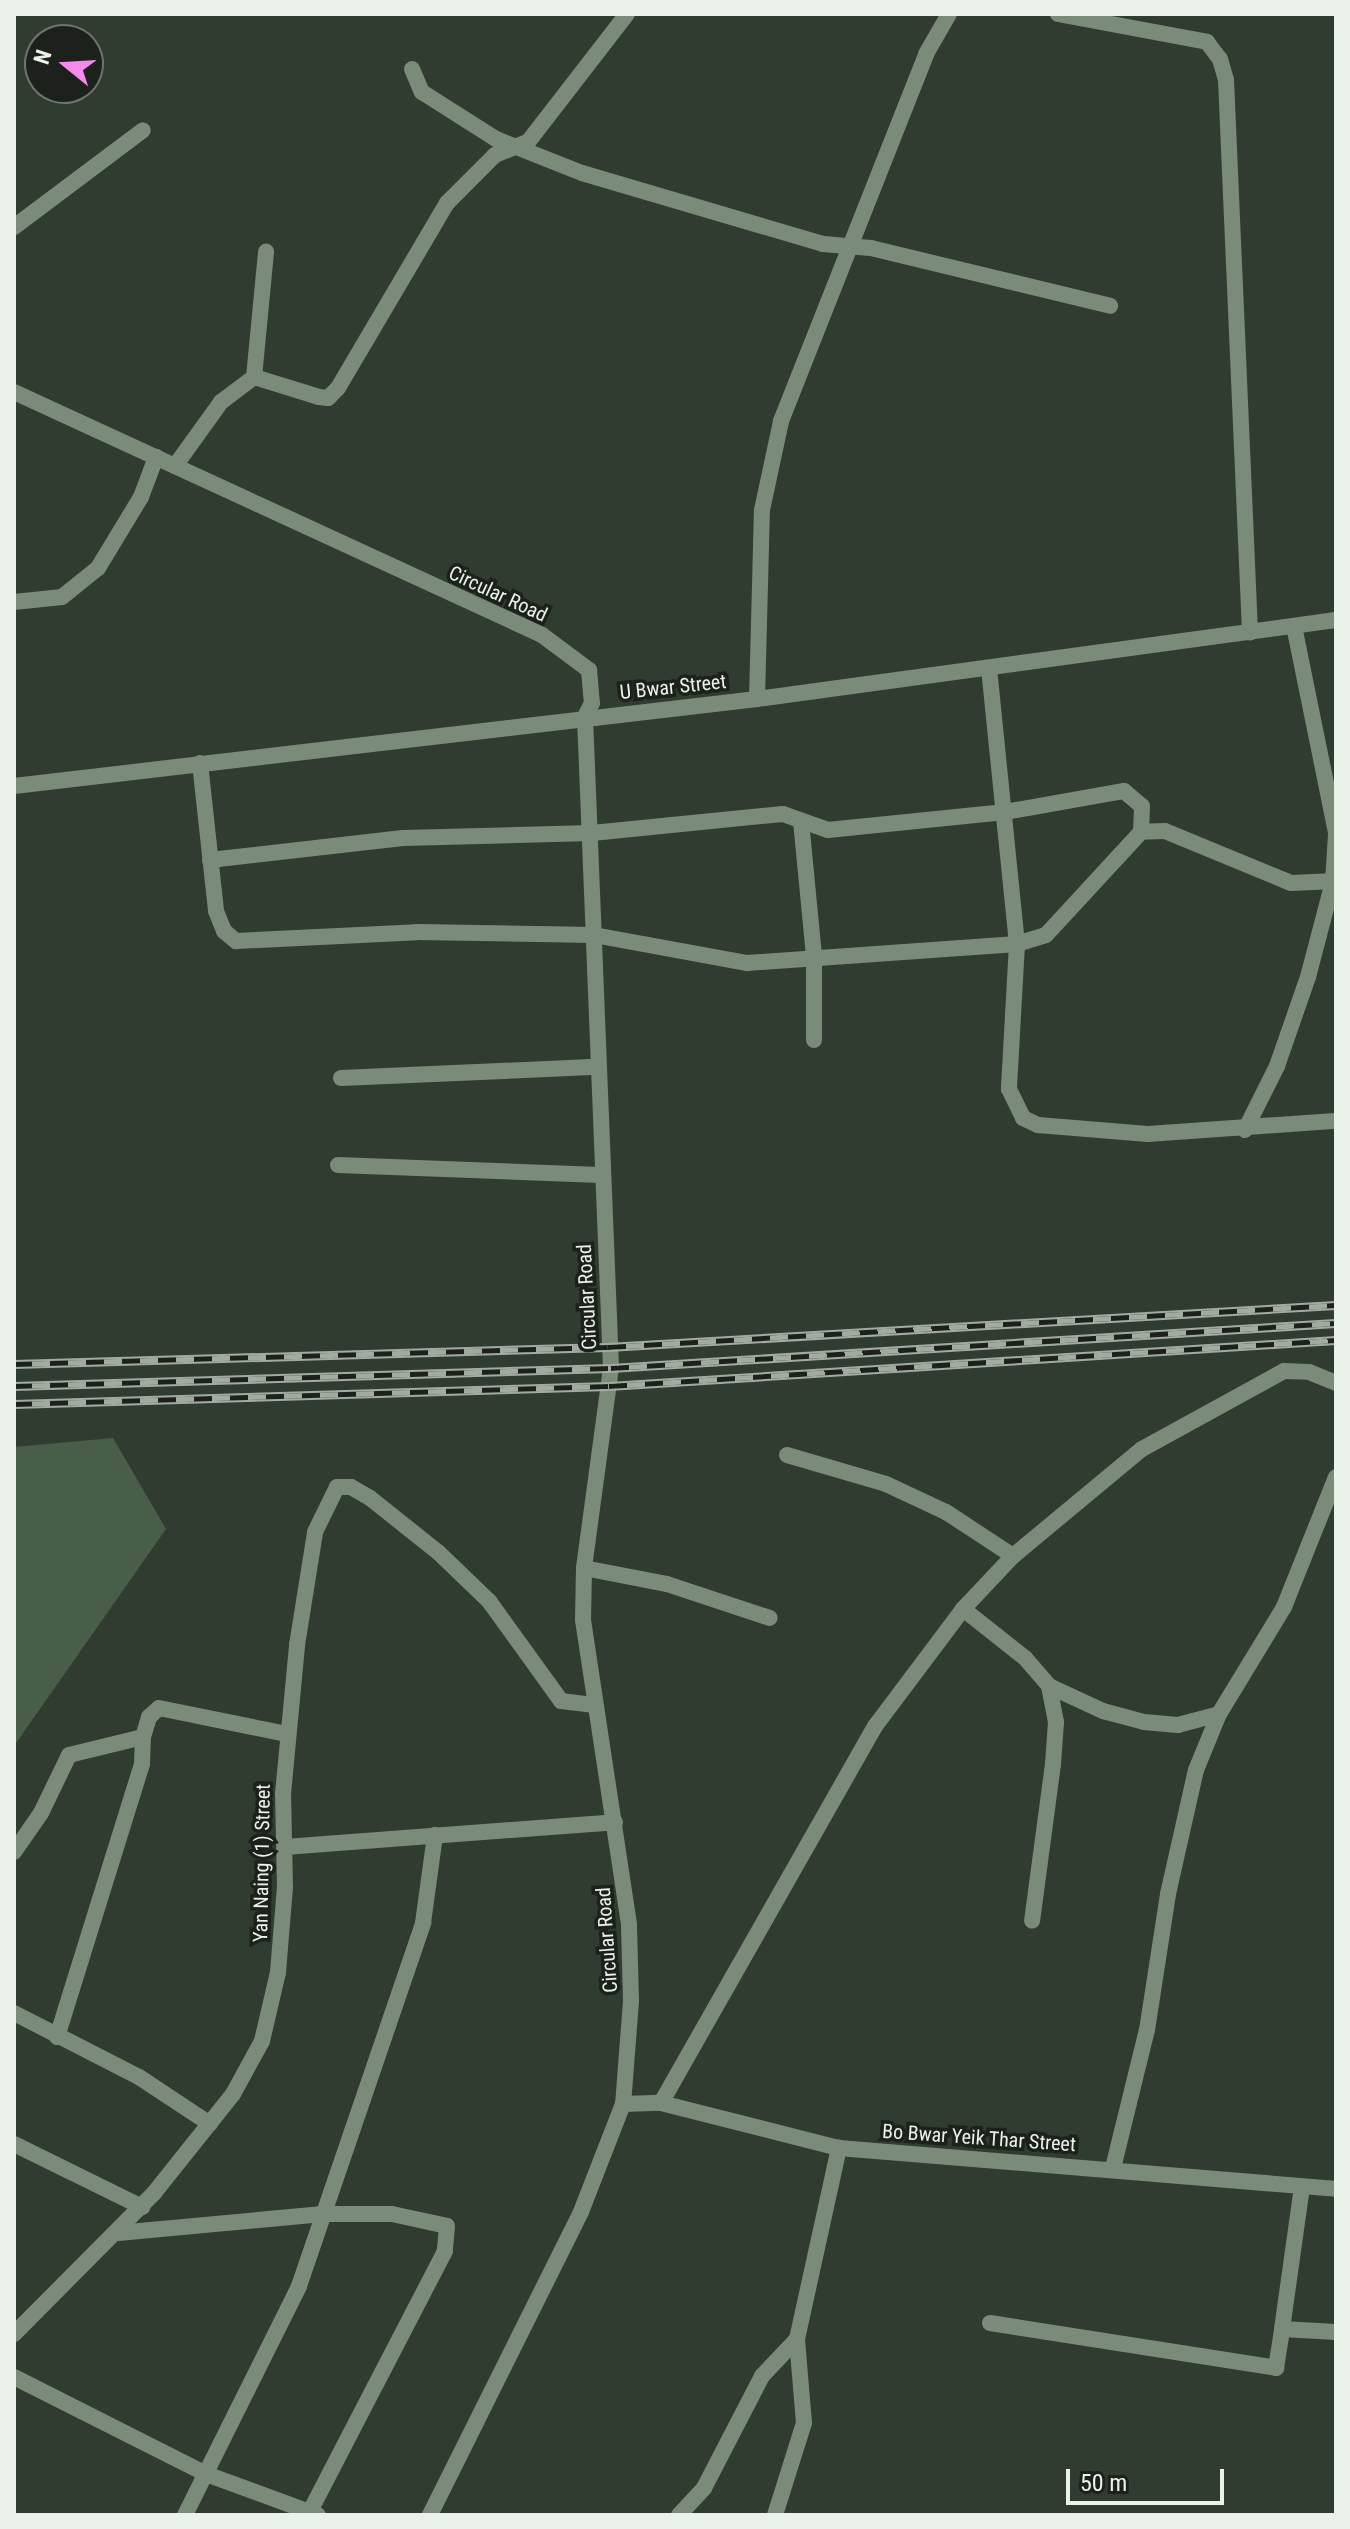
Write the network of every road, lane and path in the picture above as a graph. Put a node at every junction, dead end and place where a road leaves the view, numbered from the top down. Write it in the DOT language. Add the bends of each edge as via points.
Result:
graph roads {
  1 [pos="627,14"];
  2 [pos="949,14"];
  3 [pos="1058,14"];
  4 [pos="412,69"];
  5 [pos="143,130"];
  6 [pos="513,149"];
  7 [pos="14,227"];
  8 [pos="848,244"];
  9 [pos="266,252"];
  10 [pos="1110,306"];
  11 [pos="254,377"];
  12 [pos="14,392"];
  13 [pos="156,457"];
  14 [pos="175,466"];
  15 [pos="14,602"];
  16 [pos="1336,620"];
  17 [pos="1294,626"];
  18 [pos="1250,632"];
  19 [pos="989,669"];
  20 [pos="757,699"];
  21 [pos="585,717"];
  22 [pos="200,763"];
  23 [pos="14,786"];
  24 [pos="1005,812"];
  25 [pos="801,821"];
  26 [pos="1141,832"];
  27 [pos="592,833"];
  28 [pos="1336,833"];
  29 [pos="210,860"];
  30 [pos="1334,881"];
  31 [pos="594,935"];
  32 [pos="1017,944"];
  33 [pos="814,957"];
  34 [pos="814,1040"];
  35 [pos="597,1067"];
  36 [pos="341,1078"];
  37 [pos="1336,1121"];
  38 [pos="1245,1130"];
  39 [pos="338,1165"];
  40 [pos="601,1175"];
  41 [pos="1336,1383"];
  42 [pos="787,1455"];
  43 [pos="1336,1477"];
  44 [pos="1013,1556"];
  45 [pos="584,1568"];
  46 [pos="963,1609"];
  47 [pos="770,1618"];
  48 [pos="1049,1686"];
  49 [pos="593,1705"];
  50 [pos="1219,1714"];
  51 [pos="287,1734"];
  52 [pos="143,1737"];
  53 [pos="615,1822"];
  54 [pos="435,1835"];
  55 [pos="285,1847"];
  56 [pos="14,1852"];
  57 [pos="1032,1921"];
  58 [pos="14,2013"];
  59 [pos="57,2037"];
  60 [pos="661,2103"];
  61 [pos="623,2104"];
  62 [pos="210,2124"];
  63 [pos="14,2144"];
  64 [pos="839,2148"];
  65 [pos="1113,2168"];
  66 [pos="1302,2186"];
  67 [pos="1336,2189"];
  68 [pos="142,2207"];
  69 [pos="323,2214"];
  70 [pos="118,2233"];
  71 [pos="990,2323"];
  72 [pos="1282,2329"];
  73 [pos="1336,2332"];
  74 [pos="14,2334"];
  75 [pos="797,2339"];
  76 [pos="14,2377"];
  77 [pos="206,2474"];
  78 [pos="312,2514"];
  79 [pos="185,2515"];
  80 [pos="430,2515"];
  81 [pos="679,2515"];
  82 [pos="775,2515"];
  1 -- 6 [label="street" via="528,142"];
  2 -- 8 [label="street" via="926,54"];
  3 -- 18 [label="street" via="1207,42 1220,59 1226,80"];
  4 -- 6 [label="street" via="422,92"];
  5 -- 7 [label="street"];
  6 -- 8 [label="street" via="649,195 823,244"];
  6 -- 11 [label="street" via="495,155 447,203 368,343 328,398"];
  8 -- 10 [label="street"];
  8 -- 20 [label="street" via="781,421 762,510"];
  9 -- 11 [label="street"];
  11 -- 14 [label="street" via="221,402"];
  12 -- 13 [label="street, Circular Road"];
  13 -- 14 [label="street, Circular Road"];
  13 -- 15 [label="street" via="141,497 98,568 62,597"];
  14 -- 21 [label="street, Circular Road" via="542,635 589,670 592,703"];
  16 -- 17 [label="street, U Bwar Street"];
  17 -- 18 [label="street, U Bwar Street"];
  17 -- 28 [label="street"];
  18 -- 19 [label="street, U Bwar Street"];
  19 -- 20 [label="street, U Bwar Street"];
  19 -- 24 [label="street"];
  20 -- 21 [label="street, U Bwar Street"];
  21 -- 22 [label="street, U Bwar Street"];
  21 -- 27 [label="street, Circular Road"];
  22 -- 23 [label="street, U Bwar Street"];
  22 -- 29 [label="street"];
  24 -- 25 [label="street" via="828,830"];
  24 -- 26 [label="street" via="1124,791 1142,806"];
  24 -- 32 [label="street"];
  25 -- 27 [label="street" via="783,814"];
  25 -- 33 [label="street"];
  26 -- 30 [label="street" via="1165,831 1291,883"];
  26 -- 32 [label="street" via="1046,935"];
  27 -- 29 [label="street" via="403,838"];
  27 -- 31 [label="street, Circular Road"];
  28 -- 30 [label="street"];
  29 -- 31 [label="street" via="216,911 224,931 236,941 417,932"];
  30 -- 38 [label="street" via="1298,1007"];
  31 -- 33 [label="street" via="716,961"];
  31 -- 35 [label="street, Circular Road"];
  32 -- 33 [label="street"];
  32 -- 38 [label="street" via="1009,1089 1023,1118 1038,1125 1148,1134"];
  33 -- 34 [label="street"];
  35 -- 36 [label="street"];
  35 -- 40 [label="street, Circular Road"];
  37 -- 38 [label="street"];
  39 -- 40 [label="street"];
  40 -- 45 [label="street, Circular Road" via="611,1368"];
  41 -- 44 [label="street" via="1309,1372 1272,1376 1142,1449"];
  42 -- 44 [label="street" via="886,1484 946,1512"];
  43 -- 50 [label="street" via="1284,1607"];
  44 -- 46 [label="street"];
  45 -- 47 [label="street" via="667,1584"];
  45 -- 49 [label="street, Circular Road" via="585,1648"];
  46 -- 48 [label="street" via="1025,1658"];
  46 -- 60 [label="street" via="876,1725"];
  48 -- 50 [label="street" via="1103,1711 1144,1722 1178,1725"];
  48 -- 57 [label="street" via="1056,1722 1053,1764"];
  49 -- 51 [label="street, Yan Naing (1) Street" via="574,1706 555,1695 489,1601 438,1552 342,1485 330,1495 315,1532"];
  49 -- 53 [label="street, Circular Road"];
  50 -- 65 [label="street" via="1196,1770 1168,1894 1147,2030"];
  51 -- 52 [label="street" via="159,1708 149,1717"];
  51 -- 55 [label="street, Yan Naing (1) Street"];
  52 -- 56 [label="street" via="69,1755 41,1813"];
  52 -- 59 [label="street" via="142,1764"];
  53 -- 54 [label="street"];
  53 -- 61 [label="street, Circular Road" via="629,1925 631,2001"];
  54 -- 55 [label="street"];
  54 -- 69 [label="street" via="423,1923"];
  55 -- 62 [label="street, Yan Naing (1) Street" via="278,1972 262,2041"];
  58 -- 59 [label="street"];
  59 -- 62 [label="street" via="139,2077"];
  60 -- 61 [label="street, Bo Bwar Yeik Thar Street"];
  60 -- 64 [label="street, Bo Bwar Yeik Thar Street"];
  61 -- 80 [label="street, Circular Road" via="581,2212"];
  62 -- 68 [label="street, Yan Naing (1) Street"];
  63 -- 68 [label="street"];
  64 -- 65 [label="street, Bo Bwar Yeik Thar Street"];
  64 -- 75 [label="street"];
  65 -- 66 [label="street, Bo Bwar Yeik Thar Street"];
  66 -- 67 [label="street, Bo Bwar Yeik Thar Street"];
  66 -- 72 [label="street"];
  68 -- 70 [label="street, Yan Naing (1) Street"];
  69 -- 70 [label="street"];
  69 -- 77 [label="street" via="299,2286"];
  69 -- 78 [label="street" via="437,2220 449,2235"];
  70 -- 74 [label="street, Yan Naing (1) Street"];
  71 -- 72 [label="street" via="1276,2368"];
  72 -- 73 [label="street"];
  75 -- 81 [label="street" via="762,2376 710,2478"];
  75 -- 82 [label="street" via="804,2423"];
  76 -- 77 [label="street"];
  77 -- 78 [label="street"];
  77 -- 79 [label="street"];
}
